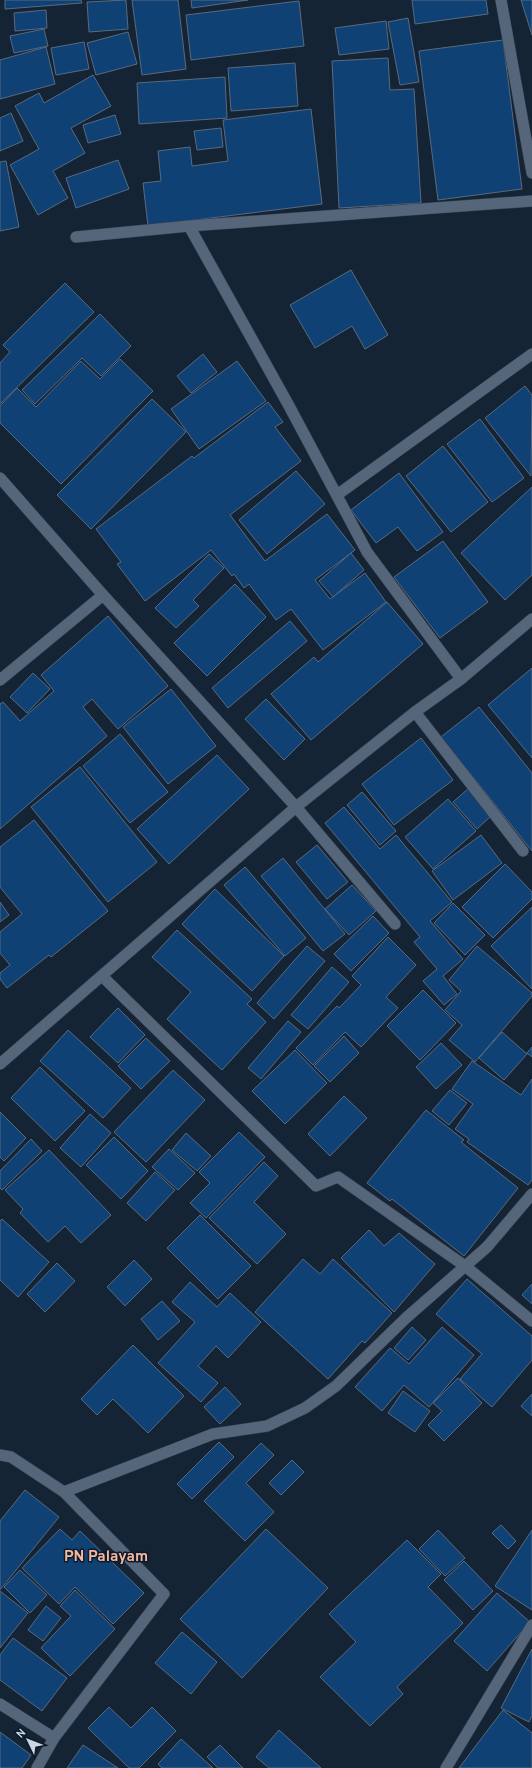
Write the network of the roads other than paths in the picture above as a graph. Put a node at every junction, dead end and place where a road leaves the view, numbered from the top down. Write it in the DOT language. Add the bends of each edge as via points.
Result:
graph roads {
  1 [pos="501,0"];
  2 [pos="532,173"];
  3 [pos="532,200"];
  4 [pos="189,226"];
  5 [pos="76,237"];
  6 [pos="532,354"];
  7 [pos="0,478"];
  8 [pos="337,495"];
  9 [pos="103,595"];
  10 [pos="532,619"];
  11 [pos="461,679"];
  12 [pos="0,680"];
  13 [pos="415,712"];
  14 [pos="296,808"];
  15 [pos="523,851"];
  16 [pos="395,924"];
  17 [pos="102,976"];
  18 [pos="0,1064"];
  19 [pos="532,1194"];
  20 [pos="465,1266"];
  21 [pos="532,1320"];
  22 [pos="0,1455"];
  23 [pos="64,1492"];
  24 [pos="532,1625"];
  25 [pos="0,1704"];
  26 [pos="54,1738"];
  27 [pos="37,1768"];
  28 [pos="446,1768"];
  1 -- 2 [label="street"];
  3 -- 4 [label="street"];
  4 -- 5 [label="street"];
  4 -- 8 [label="street"];
  6 -- 8 [label="street"];
  7 -- 9 [label="street"];
  8 -- 11 [label="street" via="367,552"];
  9 -- 12 [label="street"];
  9 -- 14 [label="street"];
  10 -- 11 [label="street"];
  11 -- 13 [label="street"];
  13 -- 14 [label="street"];
  13 -- 15 [label="street"];
  14 -- 16 [label="street"];
  14 -- 17 [label="street"];
  17 -- 18 [label="street"];
  17 -- 20 [label="street" via="316,1186 338,1177"];
  19 -- 20 [label="street" via="487,1247"];
  20 -- 21 [label="street"];
  20 -- 23 [label="street" via="406,1318 336,1386 305,1408 267,1426 213,1434"];
  22 -- 23 [label="street" via="11,1457"];
  23 -- 26 [label="street" via="164,1594"];
  24 -- 28 [label="street"];
  25 -- 26 [label="street"];
  26 -- 27 [label="street"];
}
